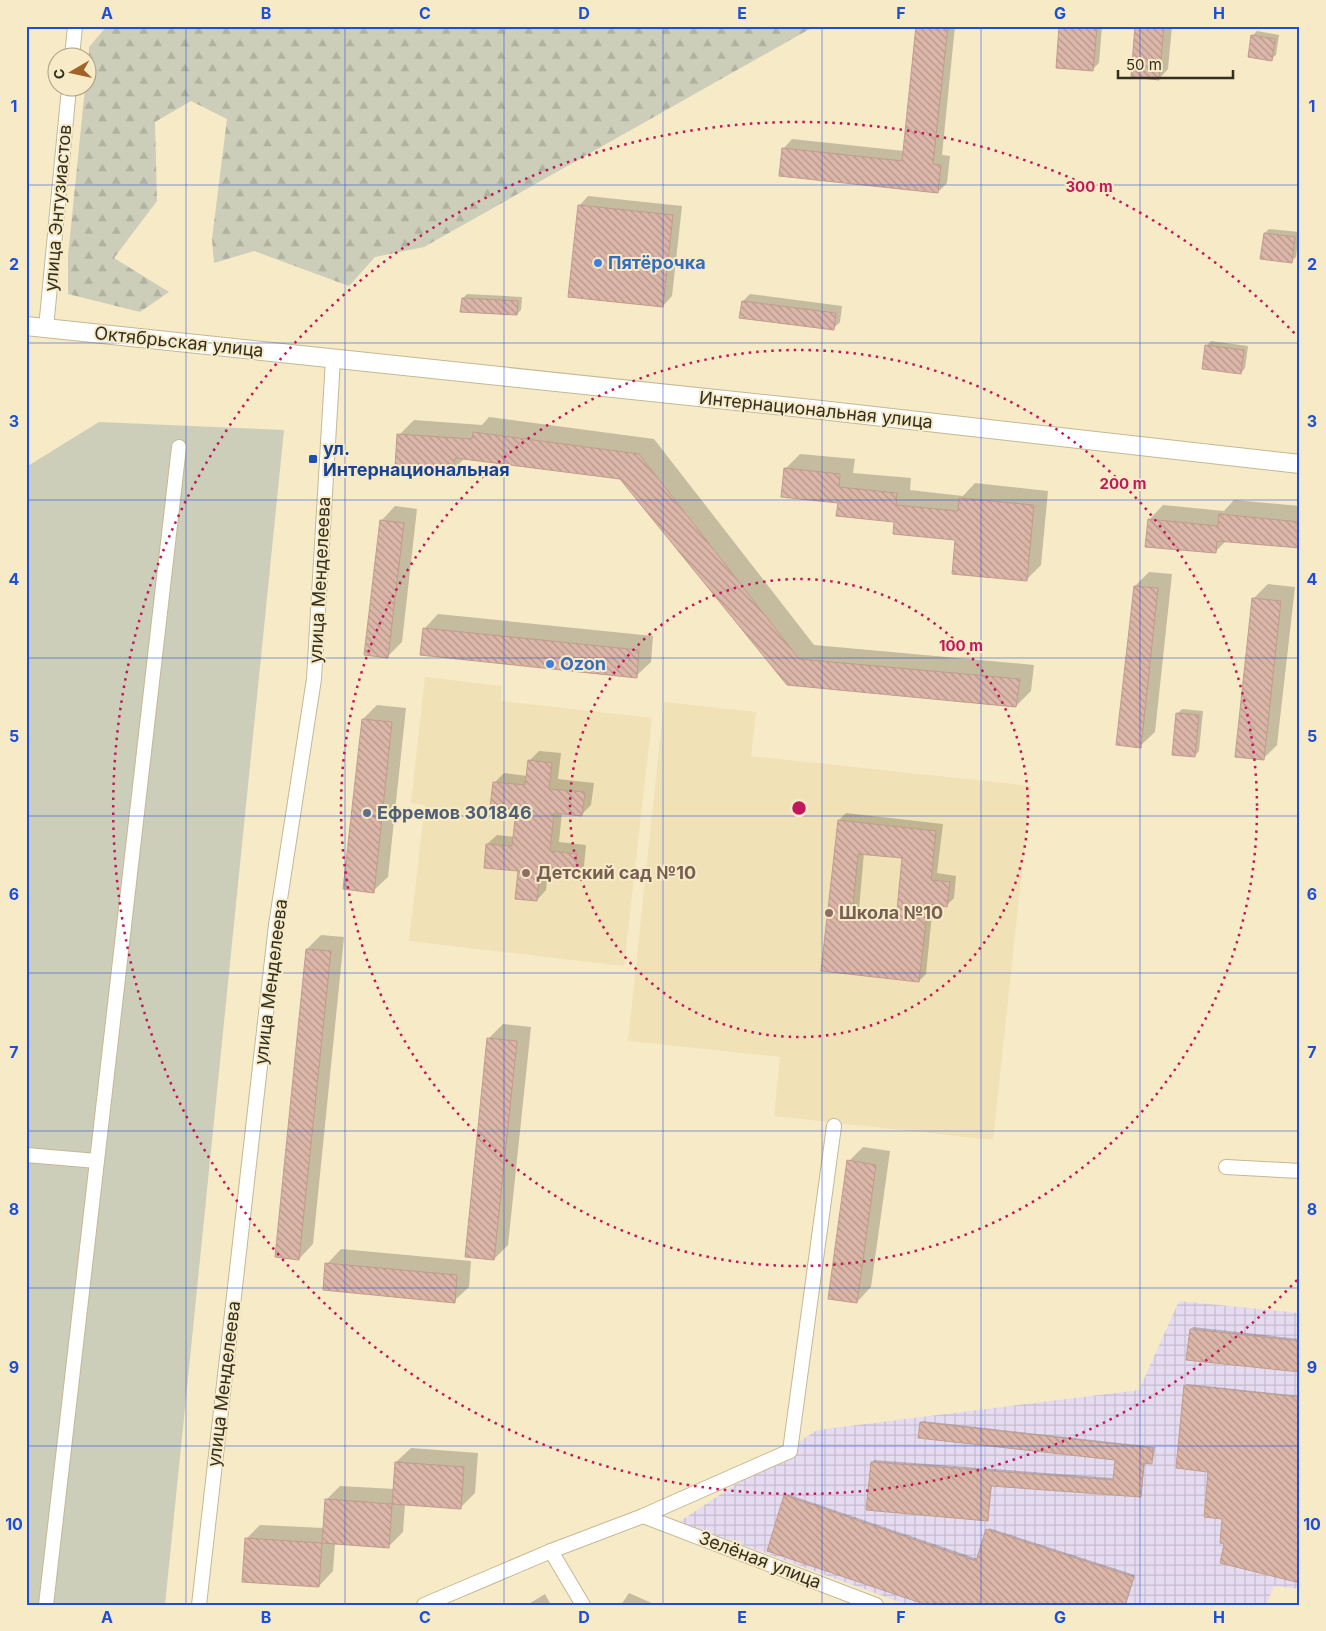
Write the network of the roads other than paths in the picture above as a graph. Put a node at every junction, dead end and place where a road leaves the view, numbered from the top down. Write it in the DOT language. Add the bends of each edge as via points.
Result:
graph roads {
  1 [pos="75,26"];
  2 [pos="73,48"];
  3 [pos="68,98"];
  4 [pos="26,326"];
  5 [pos="46,328"];
  6 [pos="332,359"];
  7 [pos="179,447"];
  8 [pos="1300,464"];
  9 [pos="834,1126"];
  10 [pos="26,1155"];
  11 [pos="97,1161"];
  12 [pos="1226,1167"];
  13 [pos="1300,1171"];
  14 [pos="643,1516"];
  15 [pos="551,1550"];
  16 [pos="46,1605"];
  17 [pos="199,1605"];
  18 [pos="424,1605"];
  19 [pos="583,1605"];
  20 [pos="876,1605"];
  1 -- 2 [label="street"];
  3 -- 5 [label="street, улица Энтузиастов"];
  4 -- 5 [label="street, Октябрьская улица"];
  5 -- 6 [label="street, Октябрьская улица"];
  6 -- 8 [label="street, Интернациональная улица"];
  6 -- 17 [label="street, улица Менделеева" via="314,679 276,925"];
  7 -- 11 [label="street"];
  9 -- 14 [label="street" via="790,1451"];
  10 -- 11 [label="street"];
  11 -- 16 [label="street"];
  12 -- 13 [label="street"];
  14 -- 15 [label="street"];
  14 -- 20 [label="street, Зелёная улица"];
  15 -- 18 [label="street"];
  15 -- 19 [label="street"];
}
